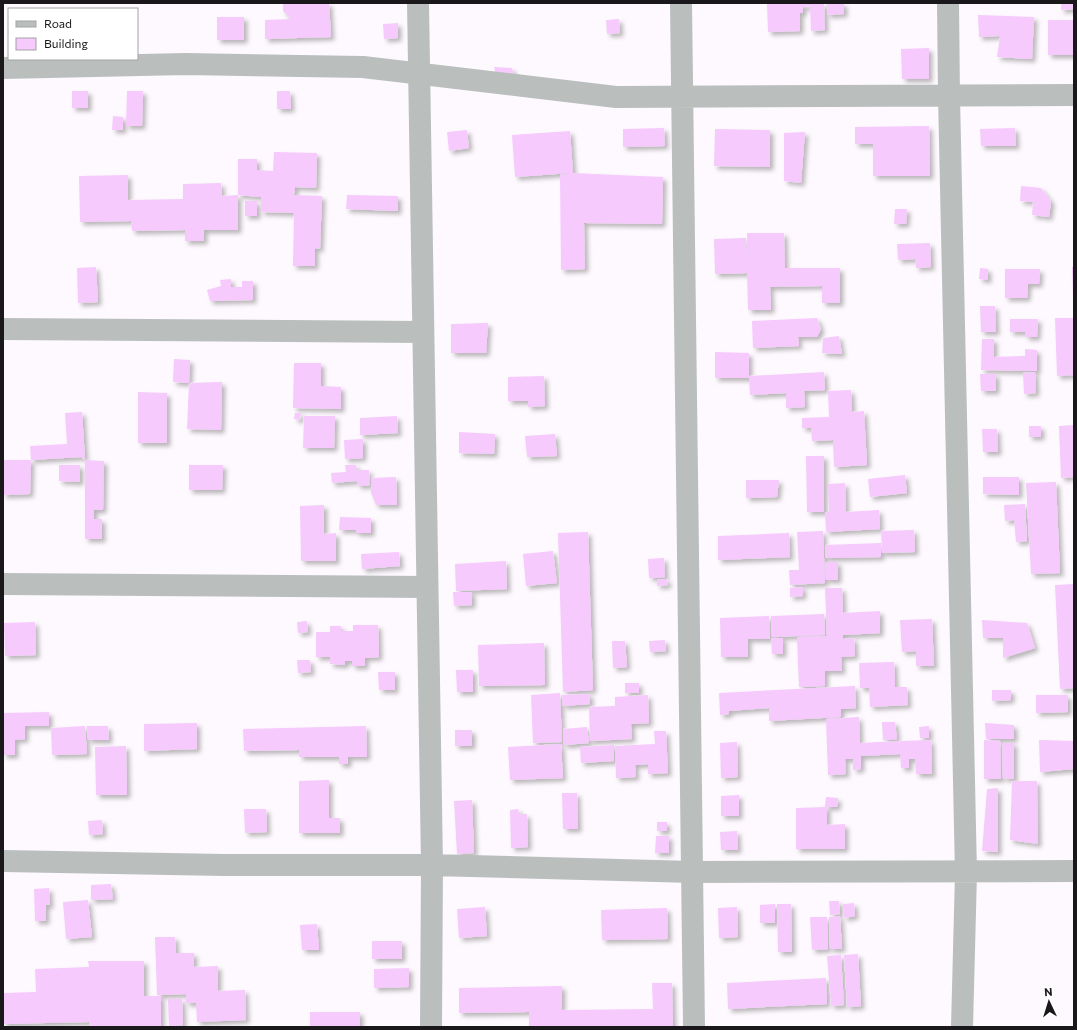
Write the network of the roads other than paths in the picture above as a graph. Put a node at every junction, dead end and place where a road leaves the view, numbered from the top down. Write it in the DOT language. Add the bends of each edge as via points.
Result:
graph roads {
  1 [pos="418,3"];
  2 [pos="681,3"];
  3 [pos="948,3"];
  4 [pos="3,68"];
  5 [pos="418,73"];
  6 [pos="1074,95"];
  7 [pos="949,96"];
  8 [pos="683,98"];
  9 [pos="3,329"];
  10 [pos="422,332"];
  11 [pos="3,584"];
  12 [pos="427,587"];
  13 [pos="3,861"];
  14 [pos="432,865"];
  15 [pos="1074,871"];
  16 [pos="693,872"];
  17 [pos="966,873"];
  18 [pos="431,1027"];
  19 [pos="694,1027"];
  20 [pos="962,1027"];
  1 -- 5 [label="street"];
  2 -- 8 [label="street"];
  3 -- 7 [label="street"];
  4 -- 5 [label="street" via="186,64 363,67"];
  5 -- 8 [label="street" via="616,97"];
  5 -- 10 [label="street"];
  6 -- 7 [label="street"];
  7 -- 8 [label="street"];
  7 -- 17 [label="street"];
  8 -- 16 [label="street"];
  9 -- 10 [label="street"];
  10 -- 12 [label="street"];
  11 -- 12 [label="street"];
  12 -- 14 [label="street"];
  13 -- 14 [label="street" via="224,866"];
  14 -- 16 [label="street"];
  14 -- 18 [label="street"];
  15 -- 17 [label="street"];
  16 -- 17 [label="street"];
  16 -- 19 [label="street"];
  17 -- 20 [label="street"];
}
